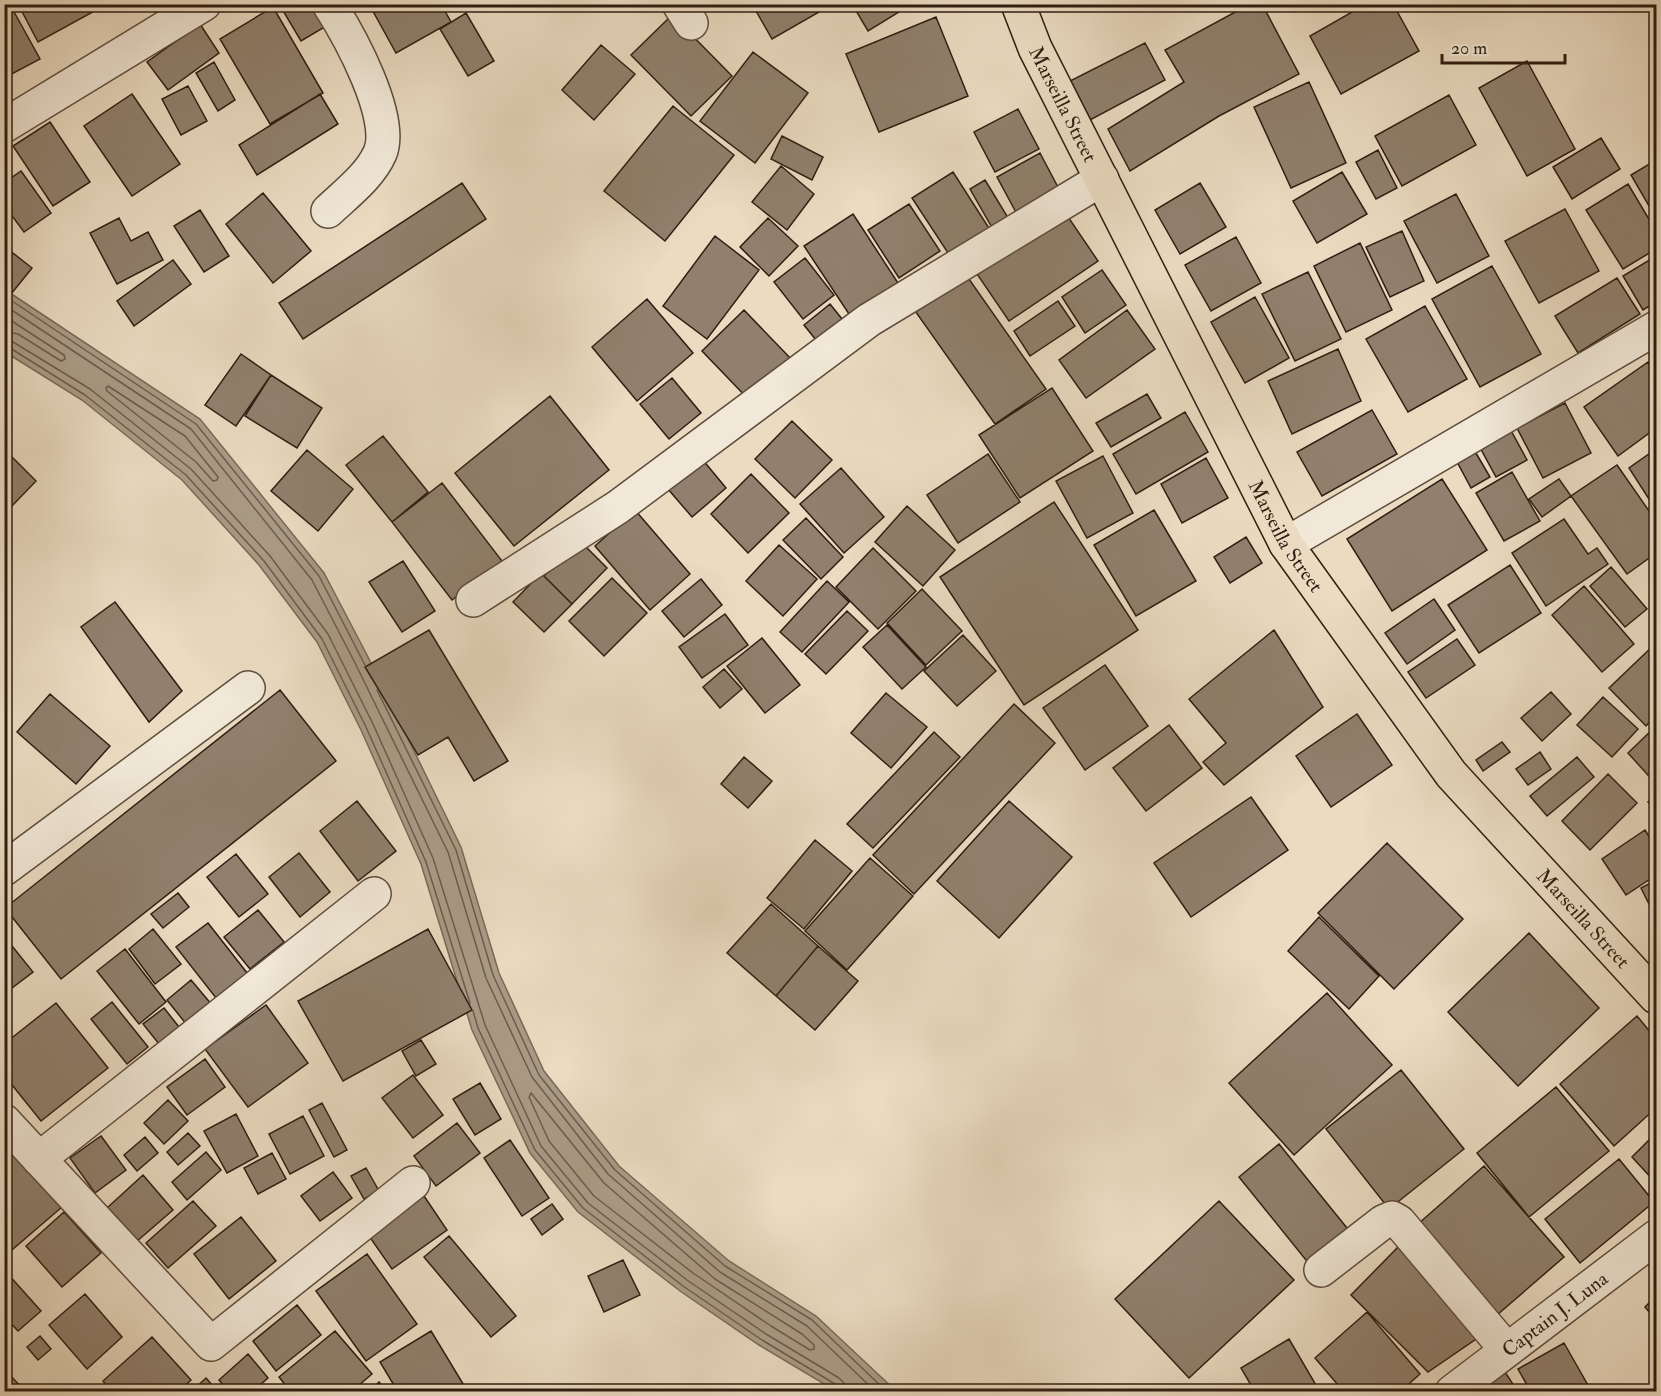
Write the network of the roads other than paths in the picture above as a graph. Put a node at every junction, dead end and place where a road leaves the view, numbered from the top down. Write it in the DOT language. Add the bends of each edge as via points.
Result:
graph roads {
  1 [pos="204,4"];
  2 [pos="329,4"];
  3 [pos="1018,4"];
  4 [pos="4,126"];
  5 [pos="1102,179"];
  6 [pos="328,211"];
  7 [pos="1656,328"];
  8 [pos="1286,544"];
  9 [pos="473,600"];
  10 [pos="248,688"];
  11 [pos="4,869"];
  12 [pos="374,894"];
  13 [pos="1656,997"];
  14 [pos="4,1121"];
  15 [pos="39,1159"];
  16 [pos="413,1183"];
  17 [pos="1656,1237"];
  18 [pos="1321,1270"];
  19 [pos="1506,1349"];
  20 [pos="1452,1392"];
  1 -- 4 [label="street"];
  2 -- 6 [label="street" via="375,93 384,126 381,152 363,178"];
  3 -- 5 [label="main road, Marseilla Street" via="1035,48"];
  5 -- 8 [label="main road, Marseilla Street"];
  5 -- 9 [label="street" via="869,320 618,507"];
  7 -- 8 [label="street"];
  8 -- 13 [label="main road, Marseilla Street" via="1451,774"];
  10 -- 11 [label="street"];
  12 -- 15 [label="street"];
  14 -- 15 [label="street"];
  15 -- 16 [label="street" via="211,1344"];
  17 -- 19 [label="street, Captain J. Luna"];
  18 -- 19 [label="street" via="1392,1218 1407,1230"];
  19 -- 20 [label="street, Captain J. Luna"];
}
